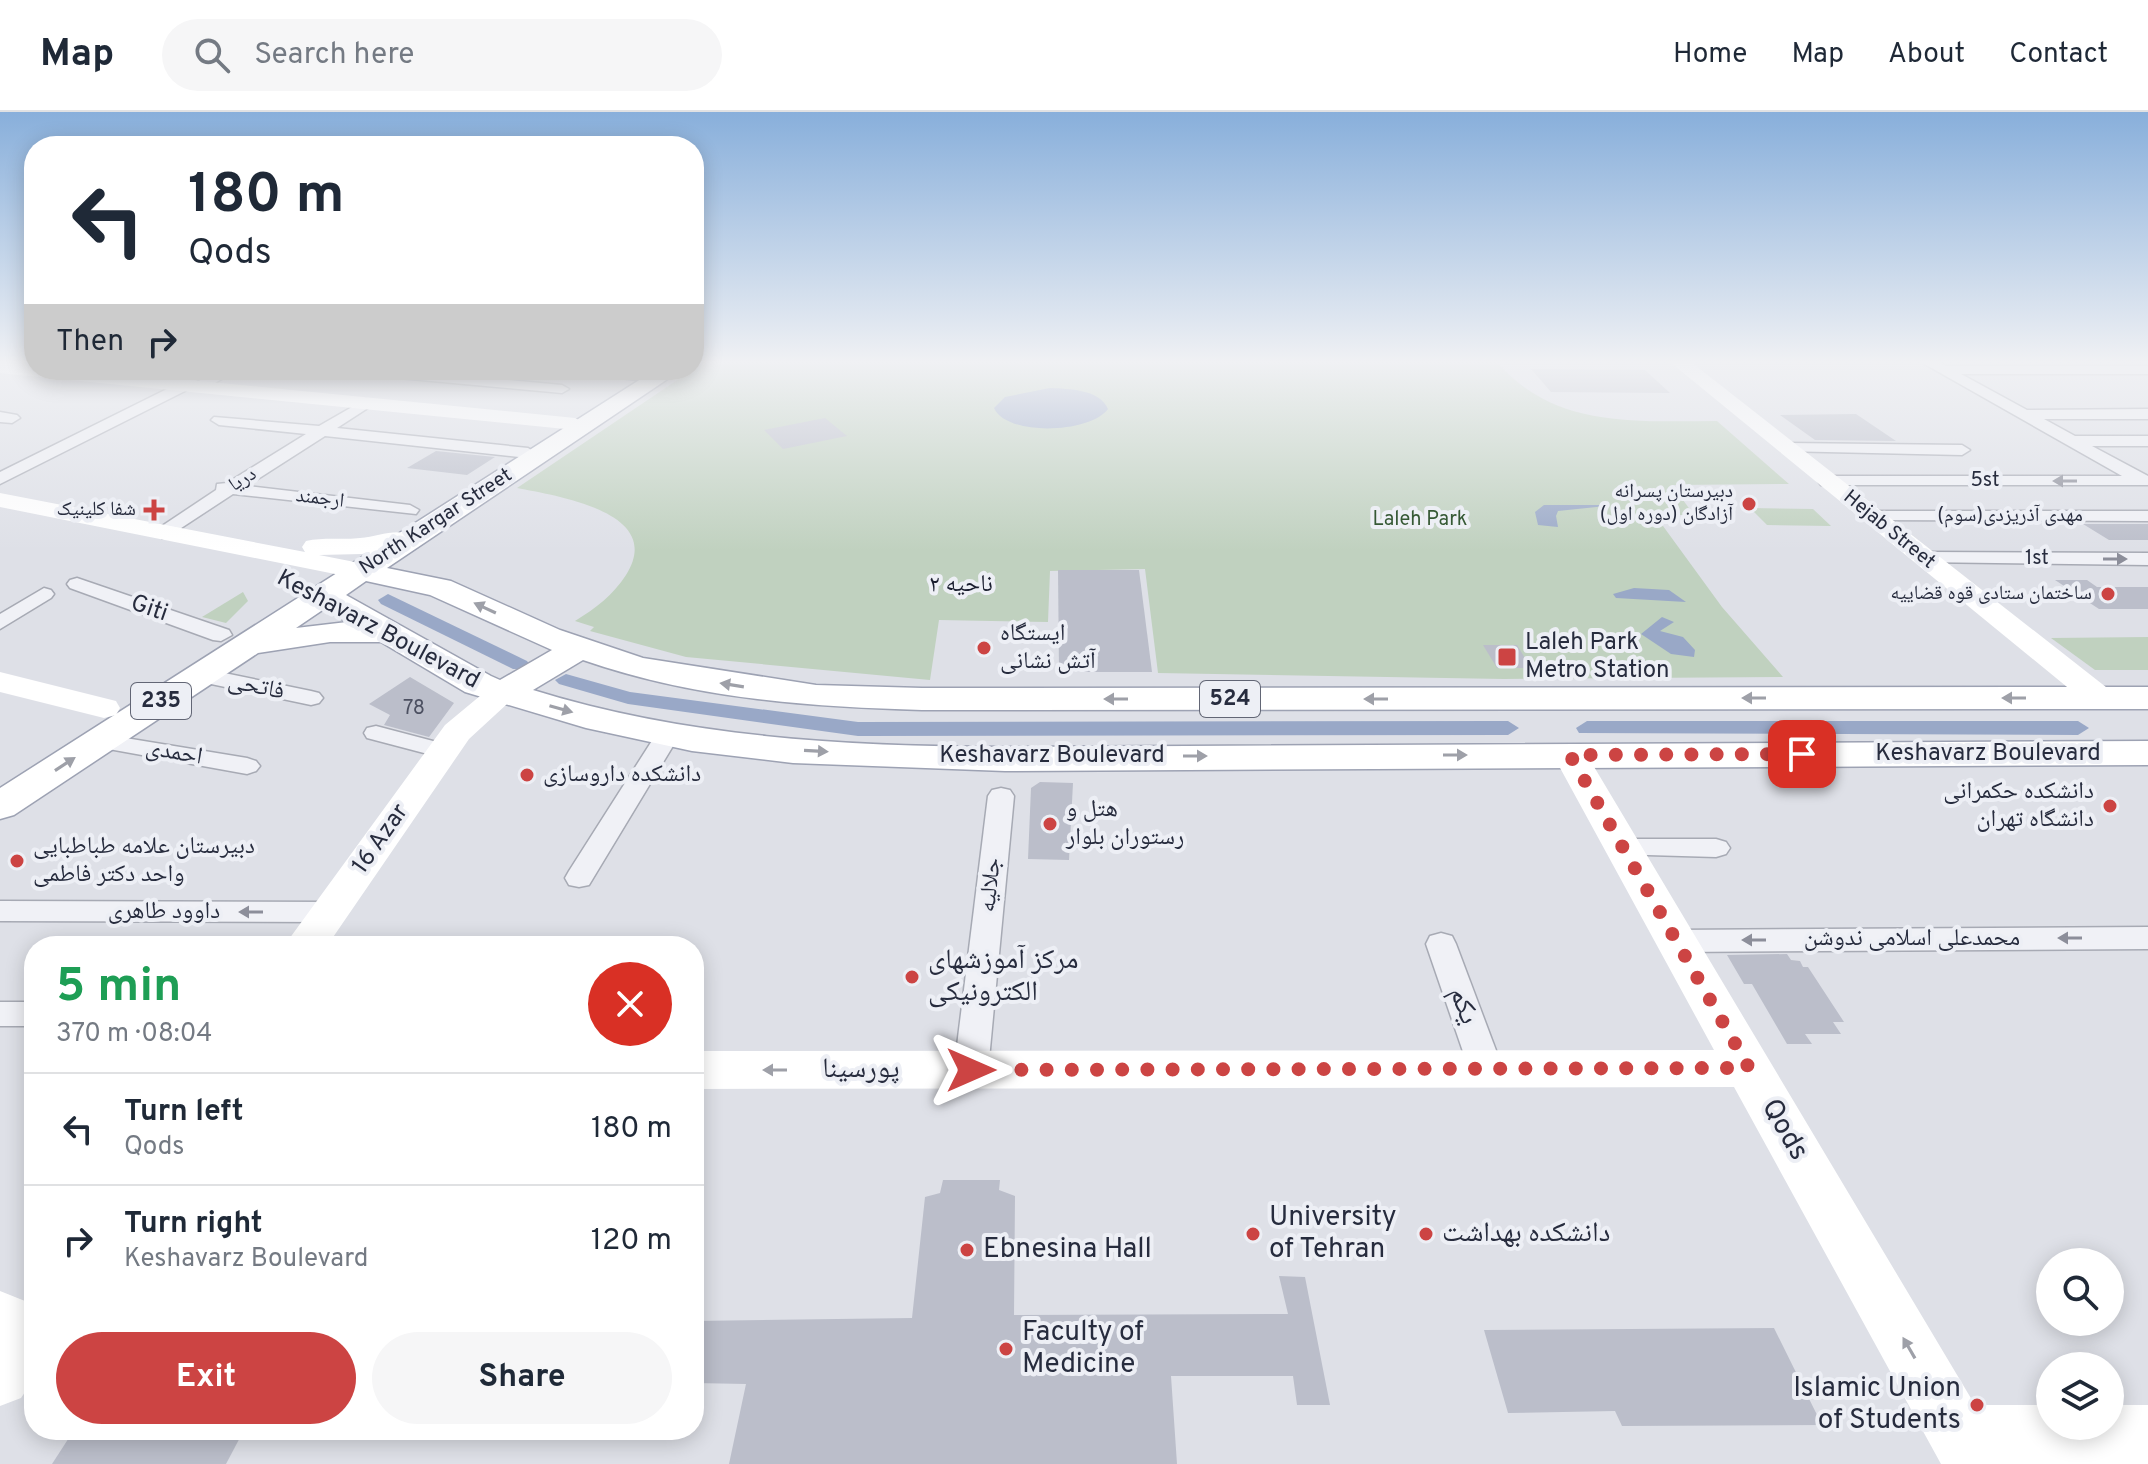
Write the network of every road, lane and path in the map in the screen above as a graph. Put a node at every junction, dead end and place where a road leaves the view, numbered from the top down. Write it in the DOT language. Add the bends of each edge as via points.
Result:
graph roads {
  1 [pos="111,425"];
  2 [pos="266,425"];
  3 [pos="329,425"];
  4 [pos="578,425"];
  5 [pos="1751,425"];
  6 [pos="1753,425"];
  7 [pos="2042,425"];
  8 [pos="321,431"];
  9 [pos="1768,438"];
  10 [pos="2072,441"];
  11 [pos="2148,441"];
  12 [pos="1962,450"];
  13 [pos="534,454"];
  14 [pos="0,479"];
  15 [pos="1827,481"];
  16 [pos="2146,482"];
  17 [pos="224,488"];
  18 [pos="0,500"];
  19 [pos="0,512"];
  20 [pos="1861,516"];
  21 [pos="2148,516"];
  22 [pos="405,529"];
  23 [pos="156,531"];
  24 [pos="238,549"];
  25 [pos="1914,559"];
  26 [pos="2148,559"];
  27 [pos="355,570"];
  28 [pos="77,584"];
  29 [pos="433,586"];
  30 [pos="44,594"];
  31 [pos="323,595"];
  32 [pos="0,623"];
  33 [pos="388,632"];
  34 [pos="237,643"];
  35 [pos="579,648"];
  36 [pos="200,675"];
  37 [pos="0,682"];
  38 [pos="503,693"];
  39 [pos="311,698"];
  40 [pos="1538,698"];
  41 [pos="2085,698"];
  42 [pos="2148,698"];
  43 [pos="114,722"];
  44 [pos="376,733"];
  45 [pos="667,736"];
  46 [pos="443,751"];
  47 [pos="2145,751"];
  48 [pos="1570,755"];
  49 [pos="247,766"];
  50 [pos="1001,796"];
  51 [pos="0,806"];
  52 [pos="1623,848"];
  53 [pos="1716,848"];
  54 [pos="579,878"];
  55 [pos="0,911"];
  56 [pos="329,912"];
  57 [pos="312,936"];
  58 [pos="2148,938"];
  59 [pos="1676,941"];
  60 [pos="1441,944"];
  61 [pos="0,1014"];
  62 [pos="24,1014"];
  63 [pos="1749,1068"];
  64 [pos="1486,1069"];
  65 [pos="704,1070"];
  66 [pos="971,1070"];
  67 [pos="22,1326"];
  68 [pos="0,1377"];
  69 [pos="2148,1436"];
  70 [pos="1967,1450"];
  1 -- 14 [label="street"];
  2 -- 8 [label="street"];
  3 -- 8 [label="street, دریا"];
  4 -- 13 [label="main road, North Kargar Street"];
  5 -- 9 [label="street, Hejab Street"];
  6 -- 9 [label="street, Hejab Street"];
  7 -- 10 [label="street"];
  8 -- 13 [label="street"];
  8 -- 17 [label="street, دریا"];
  9 -- 12 [label="street"];
  9 -- 15 [label="street, Hejab Street"];
  9 -- 20 [label="street, Hejab Street"];
  10 -- 11 [label="street"];
  10 -- 16 [label="street"];
  13 -- 22 [label="main road, North Kargar Street"];
  16 -- 15 [label="street, 5st, one-way"];
  15 -- 20 [label="street, Hejab Street"];
  17 -- 22 [label="street, ارجمند"];
  17 -- 23 [label="street, دریا"];
  18 -- 23 [label="street, Keshavarz Boulevard / 524"];
  19 -- 31 [label="street, Keshavarz Boulevard" via="285,576"];
  20 -- 21 [label="street, مهدی آذریزدی(سوم)"];
  20 -- 25 [label="street, Hejab Street"];
  22 -- 24 [label="street" via="347,547"];
  22 -- 27 [label="main road, North Kargar Street"];
  22 -- 29 [label="main road" via="410,563"];
  23 -- 24 [label="street, Keshavarz Boulevard / 524"];
  24 -- 27 [label="street, Keshavarz Boulevard / 524"];
  25 -- 26 [label="street, 1st, one-way"];
  25 -- 41 [label="street, Hejab Street"];
  27 -- 29 [label="main road, Keshavarz Boulevard / 524"];
  27 -- 31 [label="main road, North Kargar Street / 235"];
  28 -- 34 [label="street, Giti"];
  35 -- 29 [label="main road, Keshavarz Boulevard / 524, one-way"];
  30 -- 32 [label="street"];
  31 -- 33 [label="main road, Keshavarz Boulevard"];
  31 -- 34 [label="main road, 235"];
  33 -- 34 [label="main road"];
  33 -- 38 [label="main road, Keshavarz Boulevard"];
  34 -- 36 [label="main road, 235"];
  35 -- 38 [label="main road"];
  40 -- 35 [label="main road, Keshavarz Boulevard / 524, one-way" via="859,698 691,678"];
  36 -- 39 [label="street, فاتحی"];
  36 -- 43 [label="main road, 235"];
  37 -- 43 [label="street"];
  38 -- 45 [label="main road, Keshavarz Boulevard, one-way"];
  38 -- 46 [label="street, 16 Azar" via="463,726"];
  41 -- 40 [label="main road, Keshavarz Boulevard / 524, one-way"];
  40 -- 48 [label="main road"];
  41 -- 42 [label="main road, Keshavarz Boulevard / 524"];
  41 -- 47 [label="main road"];
  43 -- 49 [label="street, احمدی"];
  51 -- 43 [label="main road, 235, one-way"];
  44 -- 46 [label="street"];
  45 -- 48 [label="main road, Keshavarz Boulevard, one-way" via="777,749 921,756"];
  45 -- 54 [label="street"];
  46 -- 56 [label="street, 16 Azar"];
  47 -- 48 [label="main road, Keshavarz Boulevard"];
  48 -- 52 [label="street, Qods"];
  50 -- 66 [label="street, جلالیه"];
  52 -- 53 [label="street"];
  52 -- 59 [label="street, Qods"];
  56 -- 55 [label="street, داوود طاهری, one-way"];
  56 -- 57 [label="street, 16 Azar"];
  58 -- 59 [label="street, محمدعلی اسلامی ندوشن, one-way"];
  59 -- 63 [label="street, Qods"];
  60 -- 64 [label="street, یکم"];
  61 -- 62 [label="street"];
  63 -- 64 [label="street, پورسینا"];
  70 -- 63 [label="street, Qods, one-way"];
  64 -- 66 [label="street, پورسینا"];
  66 -- 65 [label="street, پورسینا, one-way"];
  67 -- 68 [label="street"];
  69 -- 70 [label="street"];
}
